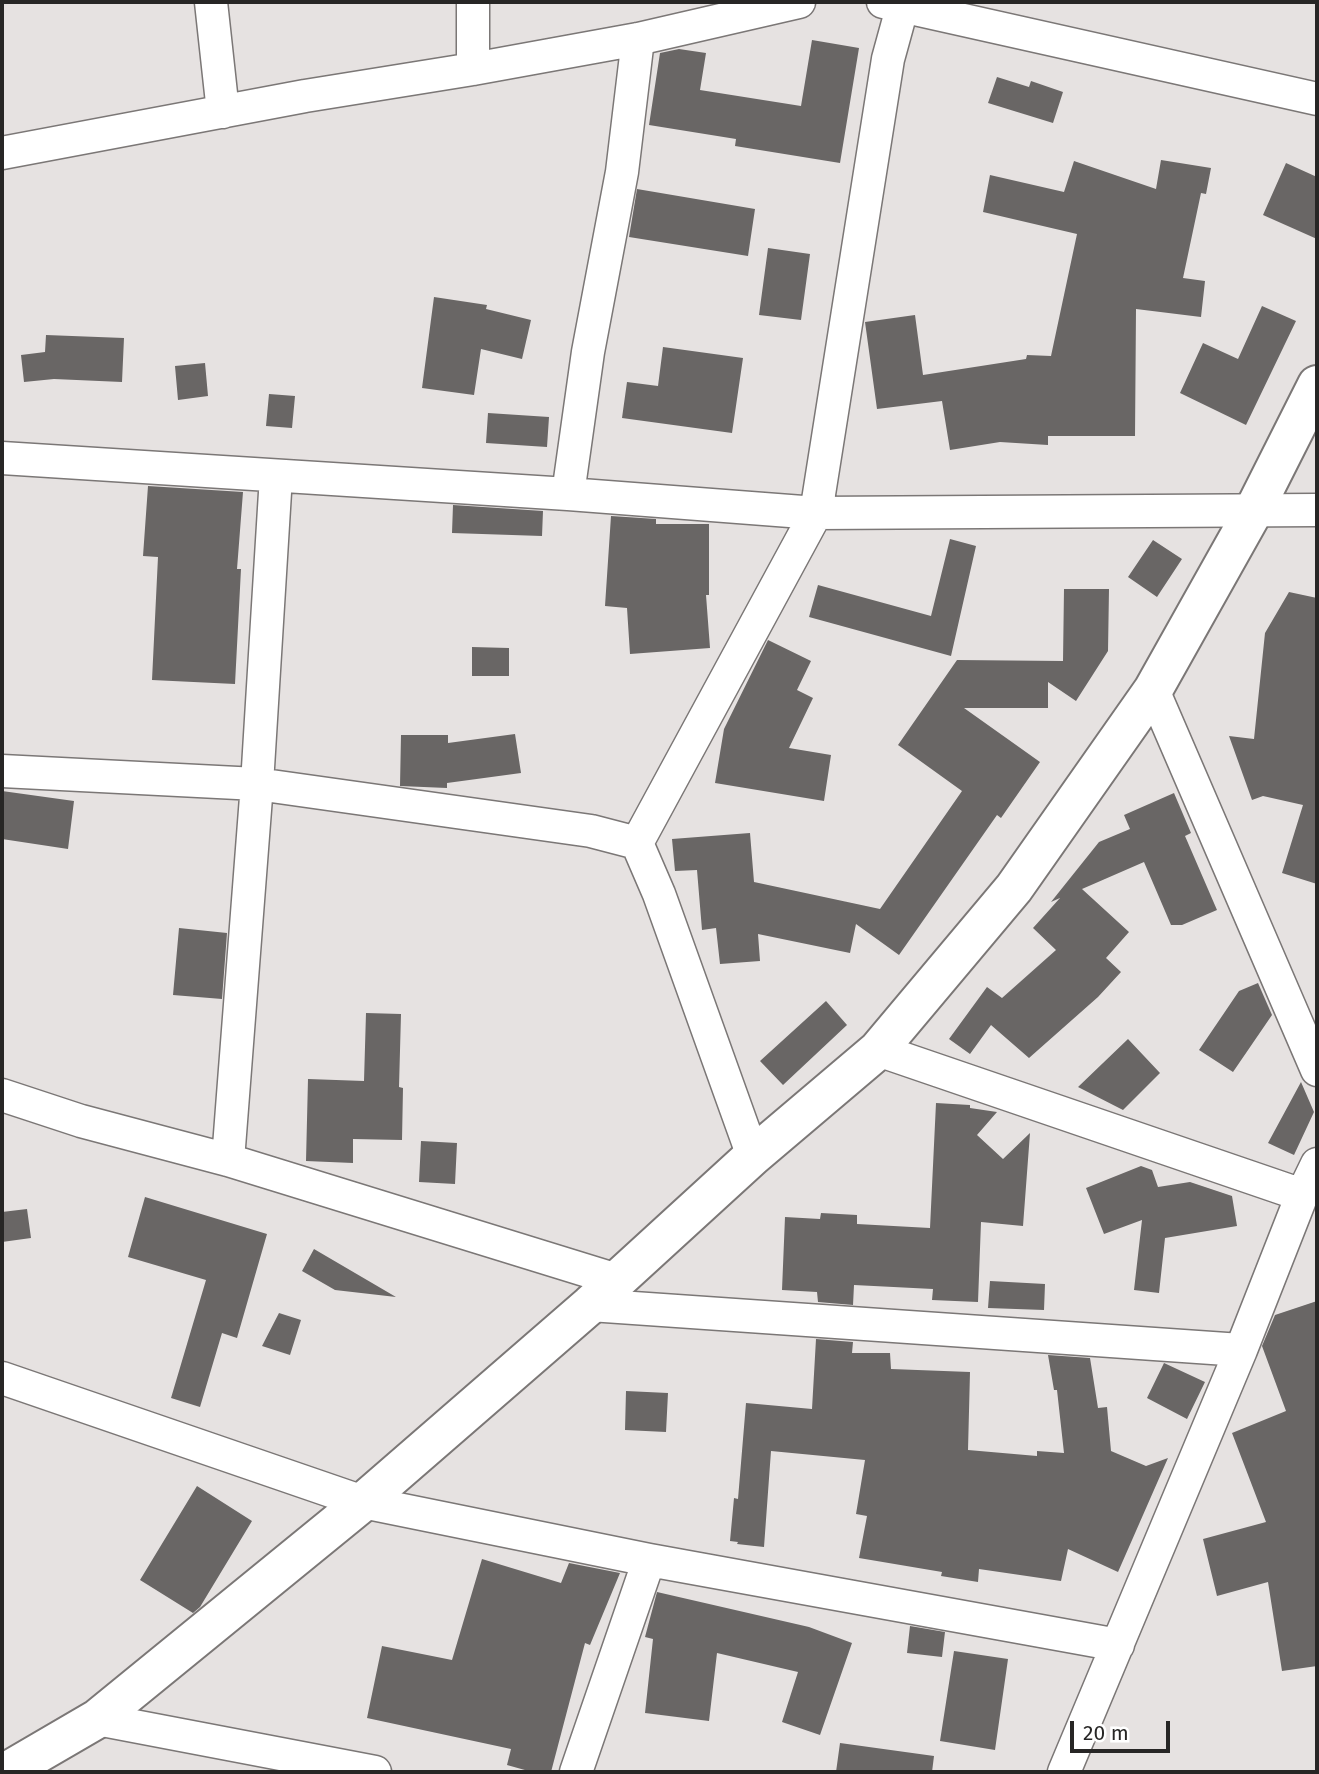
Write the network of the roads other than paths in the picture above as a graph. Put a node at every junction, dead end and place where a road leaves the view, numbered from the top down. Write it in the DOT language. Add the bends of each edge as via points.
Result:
graph roads {
  1 [pos="211,2"];
  2 [pos="473,2"];
  3 [pos="799,2"];
  4 [pos="892,5"];
  5 [pos="638,39"];
  6 [pos="473,69"];
  7 [pos="1317,99"];
  8 [pos="223,112"];
  9 [pos="2,153"];
  10 [pos="1317,385"];
  11 [pos="2,458"];
  12 [pos="276,476"];
  13 [pos="568,494"];
  14 [pos="1254,510"];
  15 [pos="1317,510"];
  16 [pos="817,513"];
  17 [pos="1153,690"];
  18 [pos="2,771"];
  19 [pos="257,784"];
  20 [pos="637,843"];
  21 [pos="878,1050"];
  22 [pos="1317,1070"];
  23 [pos="2,1095"];
  24 [pos="753,1156"];
  25 [pos="228,1160"];
  26 [pos="1317,1164"];
  27 [pos="1301,1195"];
  28 [pos="603,1293"];
  29 [pos="1241,1350"];
  30 [pos="2,1378"];
  31 [pos="363,1502"];
  32 [pos="649,1560"];
  33 [pos="1118,1645"];
  34 [pos="97,1719"];
  35 [pos="6,1772"];
  36 [pos="375,1772"];
  37 [pos="576,1772"];
  38 [pos="1064,1772"];
  1 -- 8 [label="street"];
  2 -- 6 [label="street"];
  3 -- 5 [label="street"];
  4 -- 7 [label="street"];
  4 -- 16 [label="street" via="888,59"];
  5 -- 6 [label="street"];
  5 -- 13 [label="street" via="622,172 588,352"];
  6 -- 8 [label="street"];
  8 -- 9 [label="street"];
  10 -- 14 [label="street"];
  11 -- 12 [label="street"];
  12 -- 13 [label="street"];
  12 -- 19 [label="street"];
  13 -- 16 [label="street"];
  14 -- 15 [label="street"];
  14 -- 16 [label="street"];
  14 -- 17 [label="street"];
  16 -- 20 [label="street"];
  17 -- 21 [label="street" via="1014,888"];
  17 -- 22 [label="street"];
  18 -- 19 [label="street"];
  19 -- 20 [label="street" via="592,831"];
  19 -- 25 [label="street"];
  20 -- 24 [label="street"];
  21 -- 24 [label="street"];
  21 -- 27 [label="street"];
  23 -- 25 [label="street"];
  24 -- 28 [label="street"];
  25 -- 28 [label="street"];
  26 -- 27 [label="street"];
  27 -- 29 [label="street"];
  28 -- 29 [label="street"];
  28 -- 31 [label="street"];
  29 -- 33 [label="street"];
  30 -- 31 [label="street"];
  31 -- 32 [label="street"];
  31 -- 34 [label="street"];
  32 -- 33 [label="street"];
  32 -- 37 [label="street"];
  33 -- 38 [label="street"];
  34 -- 35 [label="street"];
  34 -- 36 [label="street"];
}
